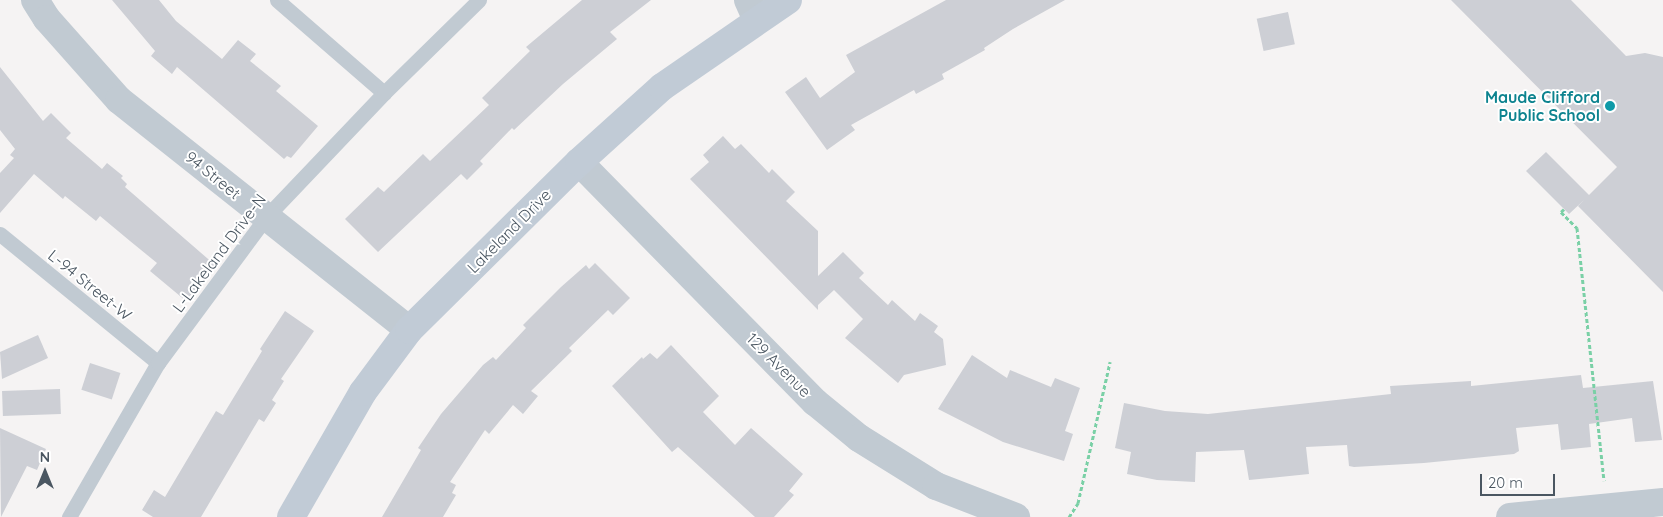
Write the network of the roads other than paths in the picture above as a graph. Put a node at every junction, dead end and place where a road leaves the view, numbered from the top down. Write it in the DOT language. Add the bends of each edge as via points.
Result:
graph roads {
  1 [pos="35,0"];
  2 [pos="277,0"];
  3 [pos="479,0"];
  4 [pos="788,0"];
  5 [pos="753,10"];
  6 [pos="384,93"];
  7 [pos="578,162"];
  8 [pos="266,217"];
  9 [pos="0,234"];
  10 [pos="409,330"];
  11 [pos="158,363"];
  12 [pos="1663,502"];
  13 [pos="69,517"];
  14 [pos="291,517"];
  15 [pos="1016,517"];
  16 [pos="1510,517"];
  1 -- 8 [label="street, 94 Street" via="47,19 119,100"];
  2 -- 6 [label="lane"];
  3 -- 6 [label="lane, L-Lakeland Drive-N"];
  4 -- 5 [label="street, Lakeland Drive"];
  5 -- 7 [label="street, Lakeland Drive"];
  6 -- 8 [label="lane, L-Lakeland Drive-N"];
  7 -- 10 [label="street, Lakeland Drive"];
  7 -- 15 [label="street, 129 Avenue" via="815,402 859,438 936,486"];
  8 -- 10 [label="street, 94 Street"];
  8 -- 11 [label="lane, L-Lakeland Drive-N"];
  9 -- 11 [label="lane, L-94 Street-W"];
  10 -- 14 [label="street, Lakeland Drive" via="363,392"];
  11 -- 13 [label="lane, L-Lakeland Drive-N"];
  12 -- 16 [label="street"];
}
